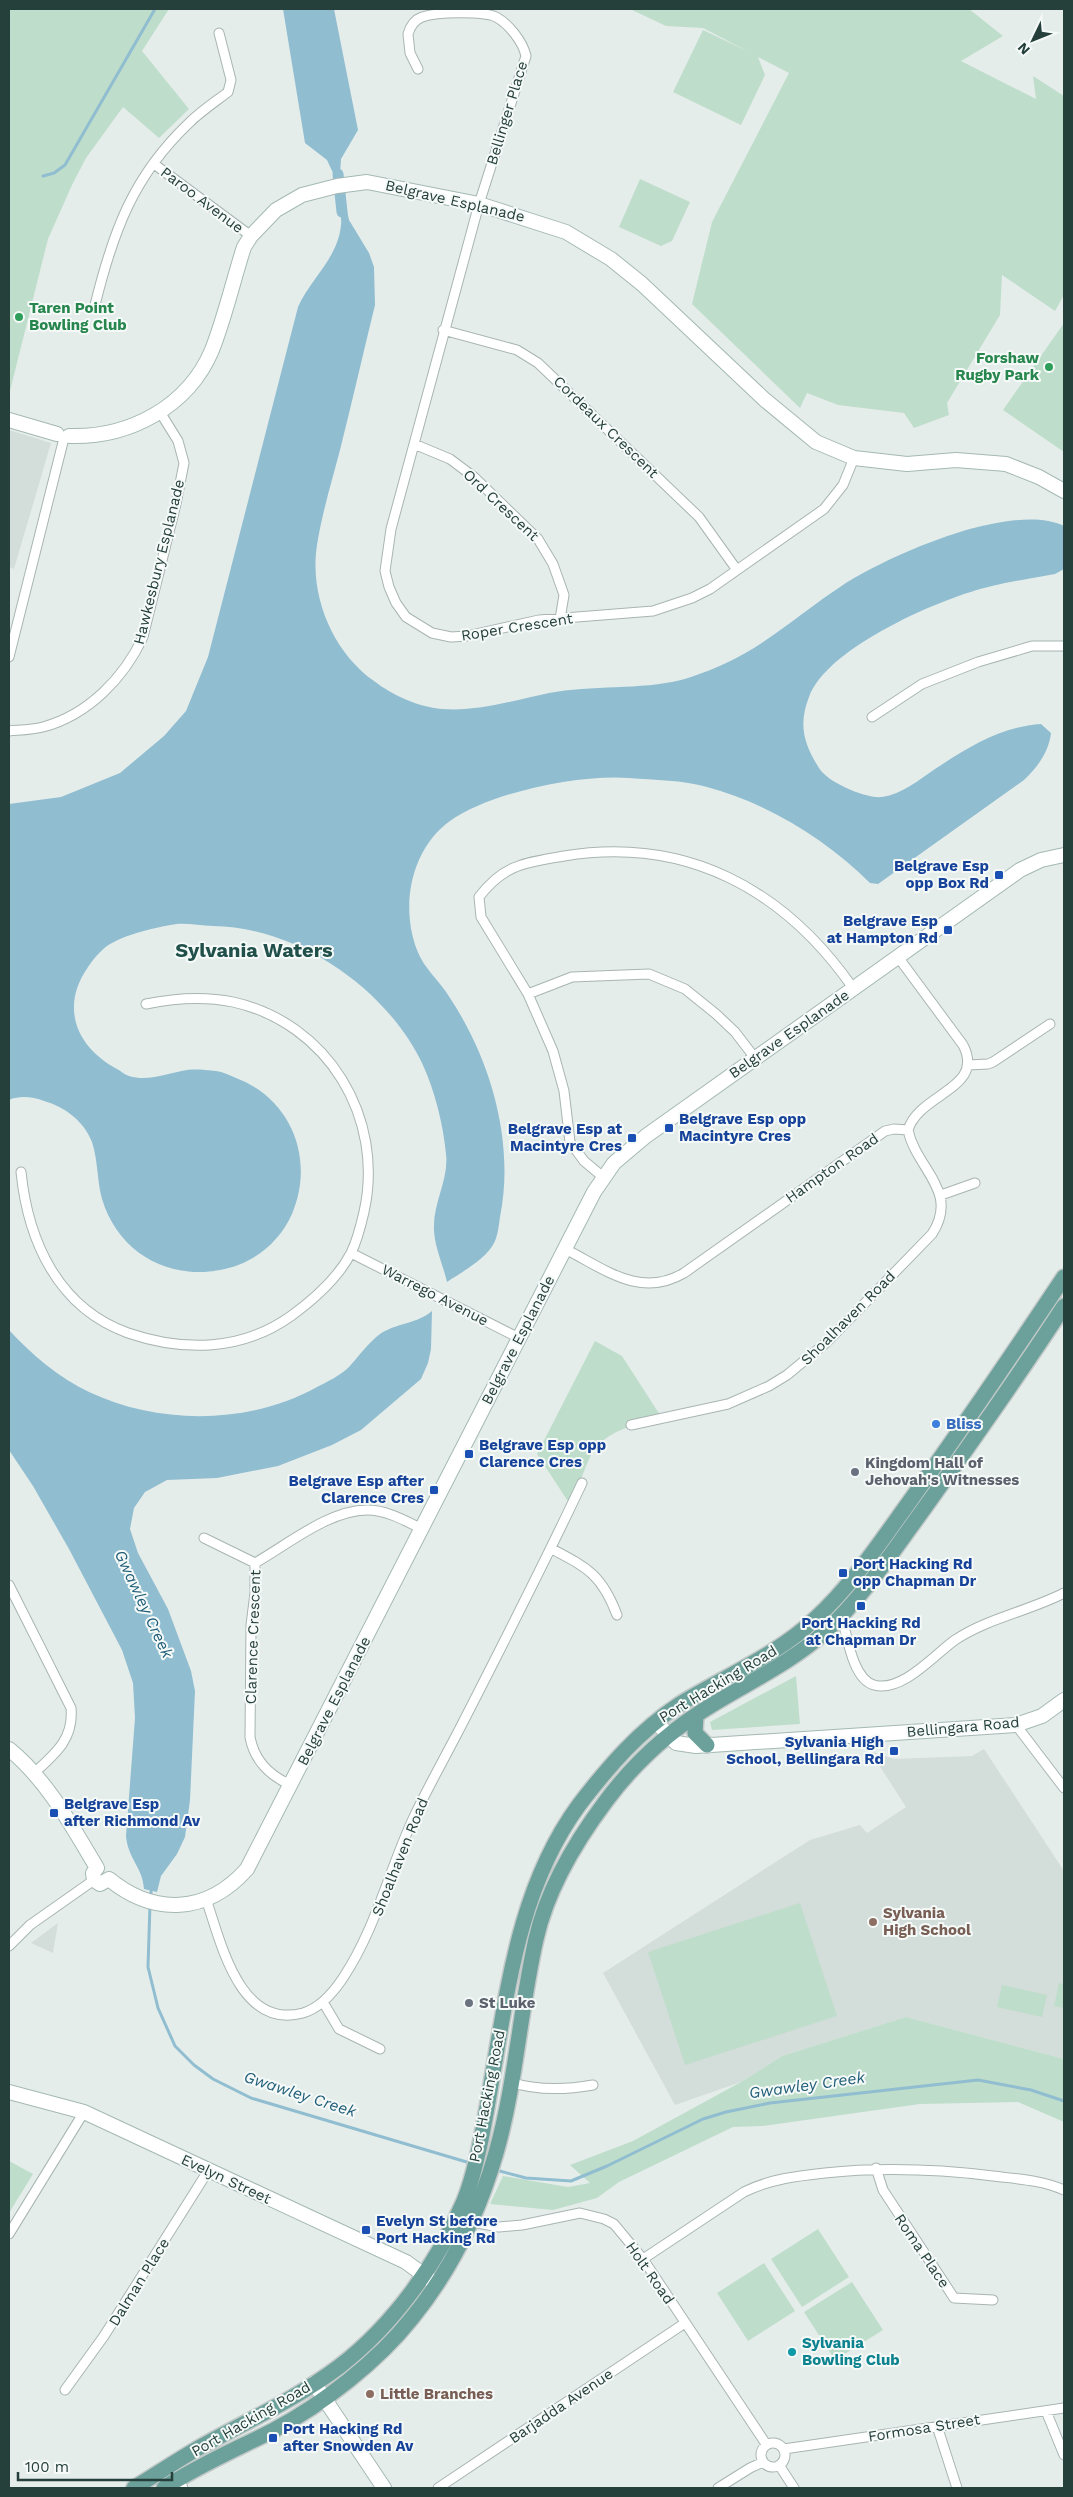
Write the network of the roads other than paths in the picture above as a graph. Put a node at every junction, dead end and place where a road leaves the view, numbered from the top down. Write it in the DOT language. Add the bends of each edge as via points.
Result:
graph roads {
  1 [pos="219,33"];
  2 [pos="418,69"];
  3 [pos="154,164"];
  4 [pos="479,204"];
  5 [pos="250,236"];
  6 [pos="95,305"];
  7 [pos="443,330"];
  8 [pos="160,412"];
  9 [pos="9,420"];
  10 [pos="63,437"];
  11 [pos="414,444"];
  12 [pos="854,458"];
  13 [pos="1064,491"];
  14 [pos="738,570"];
  15 [pos="560,618"];
  16 [pos="1064,646"];
  17 [pos="9,656"];
  18 [pos="872,717"];
  19 [pos="9,731"];
  20 [pos="1064,855"];
  21 [pos="898,957"];
  22 [pos="853,988"];
  23 [pos="528,994"];
  24 [pos="146,1004"];
  25 [pos="1050,1024"];
  26 [pos="755,1058"];
  27 [pos="968,1065"];
  28 [pos="908,1130"];
  29 [pos="21,1172"];
  30 [pos="603,1177"];
  31 [pos="975,1183"];
  32 [pos="941,1195"];
  33 [pos="566,1249"];
  34 [pos="352,1252"];
  35 [pos="1064,1277"];
  36 [pos="1064,1306"];
  37 [pos="518,1338"];
  38 [pos="631,1425"];
  39 [pos="582,1483"];
  40 [pos="422,1529"];
  41 [pos="204,1538"];
  42 [pos="552,1548"];
  43 [pos="255,1563"];
  44 [pos="9,1585"];
  45 [pos="1064,1593"];
  46 [pos="841,1614"];
  47 [pos="617,1615"];
  48 [pos="1064,1700"];
  49 [pos="696,1715"];
  50 [pos="656,1722"];
  51 [pos="1016,1725"];
  52 [pos="668,1736"];
  53 [pos="708,1745"];
  54 [pos="9,1749"];
  55 [pos="34,1773"];
  56 [pos="291,1785"];
  57 [pos="1064,1788"];
  58 [pos="95,1874"];
  59 [pos="206,1899"];
  60 [pos="9,1946"];
  61 [pos="323,2002"];
  62 [pos="380,2049"];
  63 [pos="510,2082"];
  64 [pos="593,2085"];
  65 [pos="9,2092"];
  66 [pos="84,2112"];
  67 [pos="876,2168"];
  68 [pos="208,2171"];
  69 [pos="1064,2190"];
  70 [pos="472,2222"];
  71 [pos="9,2234"];
  72 [pos="643,2259"];
  73 [pos="424,2274"];
  74 [pos="436,2284"];
  75 [pos="993,2300"];
  76 [pos="685,2324"];
  77 [pos="314,2384"];
  78 [pos="65,2390"];
  79 [pos="324,2398"];
  80 [pos="1064,2408"];
  81 [pos="1046,2411"];
  82 [pos="937,2426"];
  83 [pos="766,2444"];
  84 [pos="784,2450"];
  85 [pos="1064,2455"];
  86 [pos="763,2462"];
  87 [pos="779,2465"];
  88 [pos="181,2484"];
  89 [pos="134,2488"];
  90 [pos="164,2488"];
  91 [pos="384,2488"];
  92 [pos="438,2488"];
  93 [pos="718,2488"];
  94 [pos="794,2488"];
  95 [pos="957,2488"];
  1 -- 3 [label="street" via="231,80 228,92 190,122"];
  2 -- 4 [label="street, Bellinger Place" via="407,41 410,29 423,17 489,15 503,23 522,43 525,62"];
  3 -- 5 [label="street, Paroo Avenue"];
  3 -- 6 [label="street" via="126,205 108,254"];
  4 -- 5 [label="street, Belgrave Esplanade" via="367,182 302,195 276,210"];
  4 -- 7 [label="street, Roper Crescent"];
  4 -- 12 [label="street, Belgrave Esplanade" via="566,232 611,259 798,430 816,442"];
  5 -- 8 [label="street, Belgrave Esplanade" via="212,350 185,392"];
  7 -- 11 [label="street, Roper Crescent"];
  7 -- 14 [label="street, Cordeaux Crescent" via="516,350 538,363 699,517"];
  8 -- 10 [label="street, Belgrave Esplanade" via="148,420 107,433"];
  8 -- 19 [label="street, Hawkesbury Esplanade" via="178,441 184,463 143,637 135,653 106,690 86,706 44,727"];
  9 -- 10 [label="street, Belgrave Esplanade"];
  10 -- 17 [label="street"];
  11 -- 15 [label="street, Ord Crescent" via="450,459 474,477 538,539 553,564 564,595"];
  11 -- 15 [label="street, Roper Crescent" via="391,529 385,571 392,595 406,617 432,633 451,637"];
  12 -- 13 [label="street, Belgrave Esplanade" via="907,464 956,460 1006,464"];
  12 -- 14 [label="street, Roper Crescent" via="838,494 824,509"];
  14 -- 15 [label="street, Roper Crescent" via="692,598 653,611"];
  16 -- 18 [label="street" via="1032,646 978,662 922,684"];
  20 -- 21 [label="street, Belgrave Esplanade" via="1040,860 1020,870"];
  21 -- 22 [label="street, Belgrave Esplanade"];
  21 -- 27 [label="street" via="963,1045"];
  22 -- 23 [label="street" via="810,934 777,905 756,892 718,873 679,861 608,851 525,863 498,875 478,897 481,917"];
  22 -- 26 [label="street, Belgrave Esplanade"];
  23 -- 26 [label="street" via="572,977 649,974 685,990 716,1014"];
  23 -- 30 [label="street" via="553,1052 564,1091 570,1142"];
  24 -- 34 [label="street" via="177,998 233,1002 293,1029 320,1049 347,1088 364,1131 369,1190"];
  25 -- 27 [label="street" via="994,1062"];
  26 -- 30 [label="street, Belgrave Esplanade" via="636,1144"];
  27 -- 28 [label="street" via="960,1082 914,1115"];
  28 -- 32 [label="street" via="914,1149"];
  28 -- 33 [label="street, Hampton Road" via="885,1131 684,1273 664,1283 626,1280"];
  29 -- 34 [label="street" via="33,1236 55,1276 91,1313 114,1328 160,1343 205,1346 248,1339 263,1332 310,1302"];
  30 -- 33 [label="street, Belgrave Esplanade"];
  31 -- 32 [label="street"];
  32 -- 38 [label="street, Shoalhaven Road" via="942,1210 932,1234 799,1367 769,1386 728,1404"];
  33 -- 37 [label="street, Belgrave Esplanade"];
  34 -- 37 [label="street, Warrego Avenue"];
  35 -- 50 [label="main road, Port Hacking Road" via="986,1396 865,1562 820,1615 791,1640"];
  36 -- 46 [label="main road, Port Hacking Road" via="1006,1395 894,1550"];
  37 -- 40 [label="street, Belgrave Esplanade"];
  39 -- 42 [label="street, Shoalhaven Road"];
  40 -- 43 [label="street, Clarence Crescent" via="376,1511 344,1513"];
  40 -- 56 [label="street, Belgrave Esplanade"];
  41 -- 43 [label="street"];
  42 -- 47 [label="street" via="596,1576 608,1591"];
  42 -- 61 [label="street, Shoalhaven Road" via="412,1820 372,1926 342,1979"];
  43 -- 56 [label="street, Clarence Crescent" via="250,1737 252,1749 266,1769"];
  44 -- 55 [label="street" via="71,1708 72,1720 65,1742"];
  45 -- 46 [label="street" via="955,1640 907,1677 884,1686 868,1682 859,1673"];
  46 -- 49 [label="main road, Port Hacking Road" via="829,1629 791,1658"];
  48 -- 51 [label="street, Bellingara Road" via="1042,1716"];
  49 -- 52 [label="main road, Port Hacking Road"];
  49 -- 53 [label="main road" via="695,1732"];
  50 -- 52 [label="street, Bellingara Road"];
  50 -- 73 [label="main road, Port Hacking Road" via="623,1752 586,1796 564,1826 542,1867 525,1914 506,1985 495,2063 468,2188"];
  51 -- 53 [label="street, Bellingara Road"];
  51 -- 57 [label="street"];
  52 -- 53 [label="street, Bellingara Road" via="686,1746"];
  52 -- 63 [label="main road, Port Hacking Road" via="606,1800 581,1837 552,1893 537,1936"];
  54 -- 55 [label="street"];
  55 -- 58 [label="street" via="69,1822"];
  56 -- 59 [label="street, Belgrave Esplanade" via="247,1869 231,1885"];
  58 -- 59 [label="street, Belgrave Esplanade" via="106,1868 110,1873 109,1879 142,1900 158,1904 179,1905"];
  58 -- 60 [label="street" via="30,1925"];
  59 -- 61 [label="street, Shoalhaven Road" via="230,1966 245,1995 267,2011 279,2014 301,2013"];
  61 -- 62 [label="street" via="340,2029"];
  63 -- 64 [label="street" via="528,2088 569,2090"];
  63 -- 70 [label="main road, Port Hacking Road" via="496,2153"];
  65 -- 66 [label="street, Evelyn Street"];
  66 -- 68 [label="street, Evelyn Street"];
  66 -- 71 [label="street"];
  67 -- 69 [label="street" via="942,2170 1047,2183"];
  67 -- 72 [label="street" via="789,2177 759,2184"];
  67 -- 75 [label="street, Roma Place" via="883,2190 954,2298"];
  68 -- 73 [label="street, Evelyn Street" via="370,2245"];
  68 -- 78 [label="street, Dalman Place" via="104,2336"];
  70 -- 72 [label="street, Holt Road" via="499,2227 572,2214 590,2214 614,2224"];
  70 -- 74 [label="main road, Port Hacking Road"];
  72 -- 76 [label="street, Holt Road"];
  73 -- 74 [label="street, Evelyn Street"];
  73 -- 77 [label="main road, Port Hacking Road" via="360,2349"];
  74 -- 79 [label="main road, Port Hacking Road" via="412,2319 392,2340"];
  76 -- 83 [label="street, Holt Road"];
  76 -- 92 [label="street, Barjadda Avenue"];
  77 -- 79 [label="street"];
  77 -- 89 [label="main road, Port Hacking Road"];
  79 -- 88 [label="main road, Port Hacking Road"];
  79 -- 91 [label="street"];
  80 -- 81 [label="street, Formosa Street"];
  81 -- 82 [label="street, Formosa Street"];
  81 -- 85 [label="street"];
  82 -- 84 [label="street, Formosa Street"];
  82 -- 95 [label="street"];
  83 -- 84 [label="street" via="776,2443"];
  83 -- 86 [label="street" via="761,2453"];
  84 -- 87 [label="street" via="784,2460"];
  86 -- 87 [label="street" via="772,2467"];
  86 -- 93 [label="street"];
  87 -- 94 [label="street"];
  88 -- 90 [label="main road, Port Hacking Road"];
}
